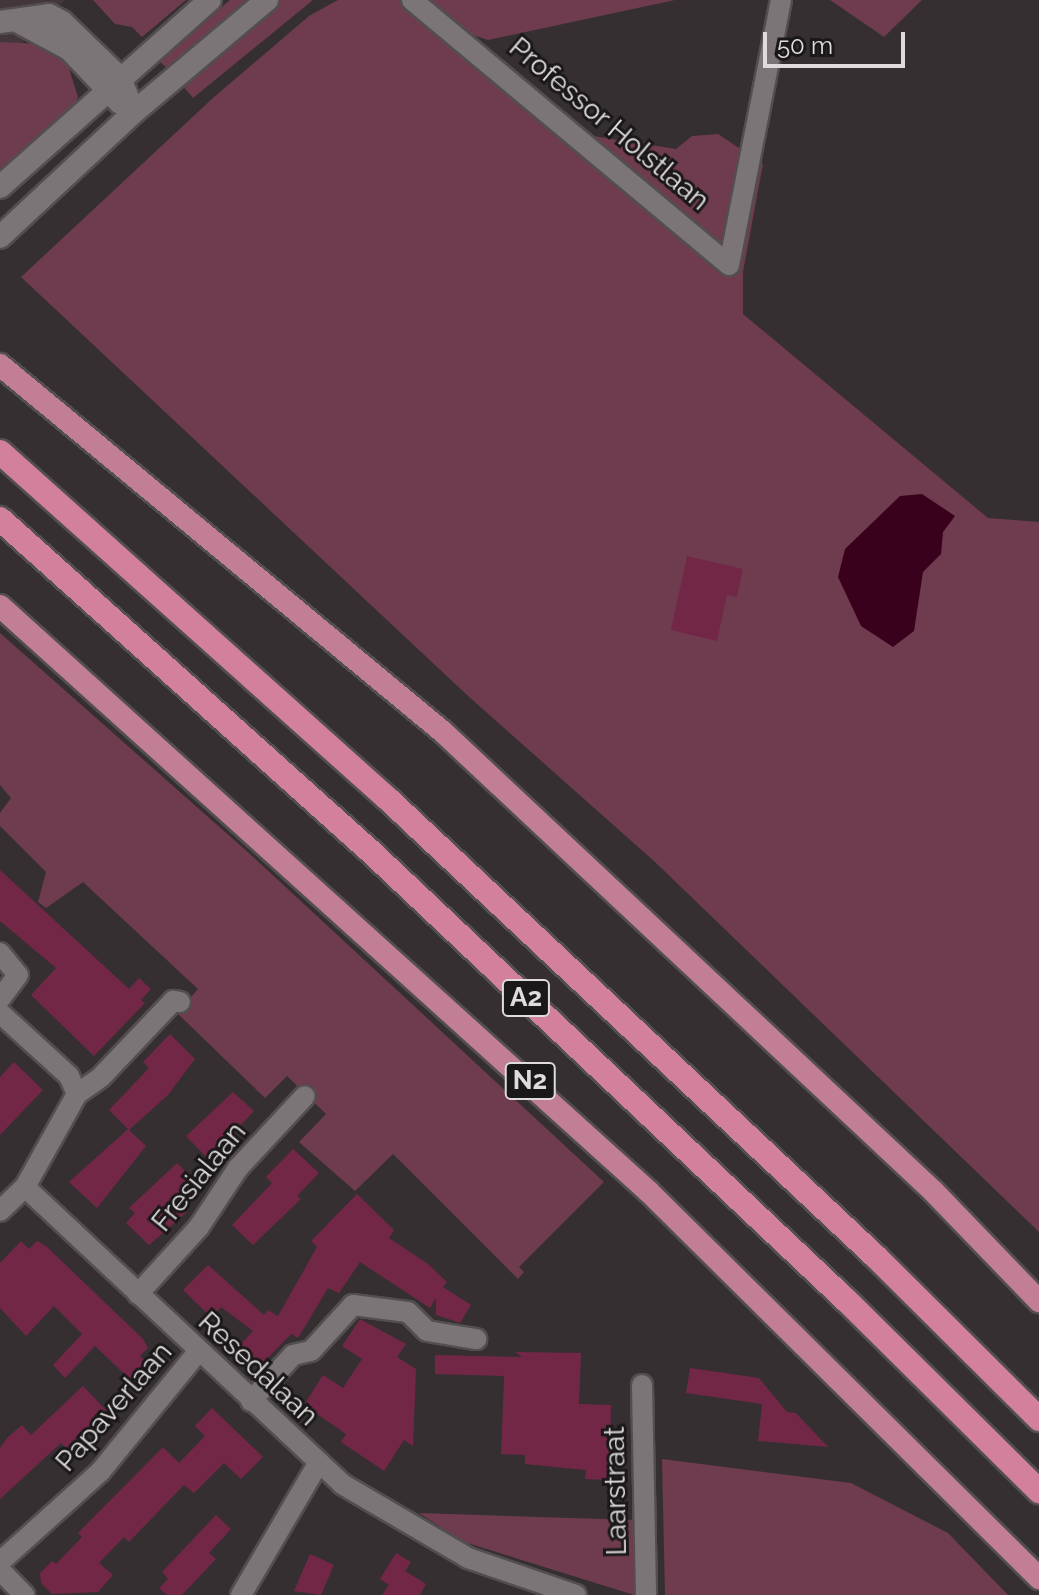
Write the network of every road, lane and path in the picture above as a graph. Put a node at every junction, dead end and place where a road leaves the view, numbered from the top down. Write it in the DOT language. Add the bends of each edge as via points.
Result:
graph roads {
  1 [pos="210,0"];
  2 [pos="267,0"];
  3 [pos="412,0"];
  4 [pos="781,0"];
  5 [pos="8,21"];
  6 [pos="112,85"];
  7 [pos="134,112"];
  8 [pos="0,187"];
  9 [pos="0,237"];
  10 [pos="0,365"];
  11 [pos="0,452"];
  12 [pos="0,519"];
  13 [pos="0,606"];
  14 [pos="0,953"];
  15 [pos="0,999"];
  16 [pos="180,1002"];
  17 [pos="0,1013"];
  18 [pos="77,1094"];
  19 [pos="305,1096"];
  20 [pos="25,1187"];
  21 [pos="0,1211"];
  22 [pos="138,1294"];
  23 [pos="1039,1301"];
  24 [pos="476,1339"];
  25 [pos="198,1352"];
  26 [pos="642,1385"];
  27 [pos="251,1401"];
  28 [pos="1039,1419"];
  29 [pos="318,1464"];
  30 [pos="1039,1491"];
  31 [pos="0,1562"];
  32 [pos="0,1570"];
  33 [pos="1039,1578"];
  34 [pos="24,1595"];
  35 [pos="241,1595"];
  36 [pos="576,1595"];
  37 [pos="646,1595"];
  1 -- 6 [label="main road"];
  2 -- 7 [label="main road"];
  3 -- 4 [label="street, Professor Holstlaan" via="729,265"];
  5 -- 6 [label="main road" via="49,15 62,22"];
  6 -- 7 [label="main road"];
  6 -- 8 [label="main road"];
  7 -- 9 [label="main road"];
  10 -- 23 [label="highway" via="443,732 921,1180"];
  11 -- 28 [label="highway, A2" via="388,799 876,1257"];
  12 -- 30 [label="highway, A2" via="368,849 846,1300"];
  13 -- 33 [label="highway, N2" via="627,1171"];
  14 -- 15 [label="street" via="18,975"];
  16 -- 18 [label="street" via="173,1001 101,1077"];
  17 -- 18 [label="street" via="69,1076"];
  18 -- 20 [label="street"];
  19 -- 22 [label="street, Fresialaan" via="238,1168 199,1227"];
  20 -- 21 [label="street"];
  20 -- 22 [label="street, Resedalaan"];
  22 -- 25 [label="street, Resedalaan"];
  24 -- 27 [label="street" via="427,1331 408,1312 353,1305 311,1351 293,1355"];
  25 -- 27 [label="street, Resedalaan"];
  25 -- 31 [label="street, Papaverlaan" via="100,1472"];
  26 -- 37 [label="street, Laarstraat"];
  27 -- 29 [label="street, Resedalaan"];
  29 -- 35 [label="street"];
  29 -- 36 [label="street, Resedalaan" via="342,1484 468,1558"];
  32 -- 34 [label="street"];
}
